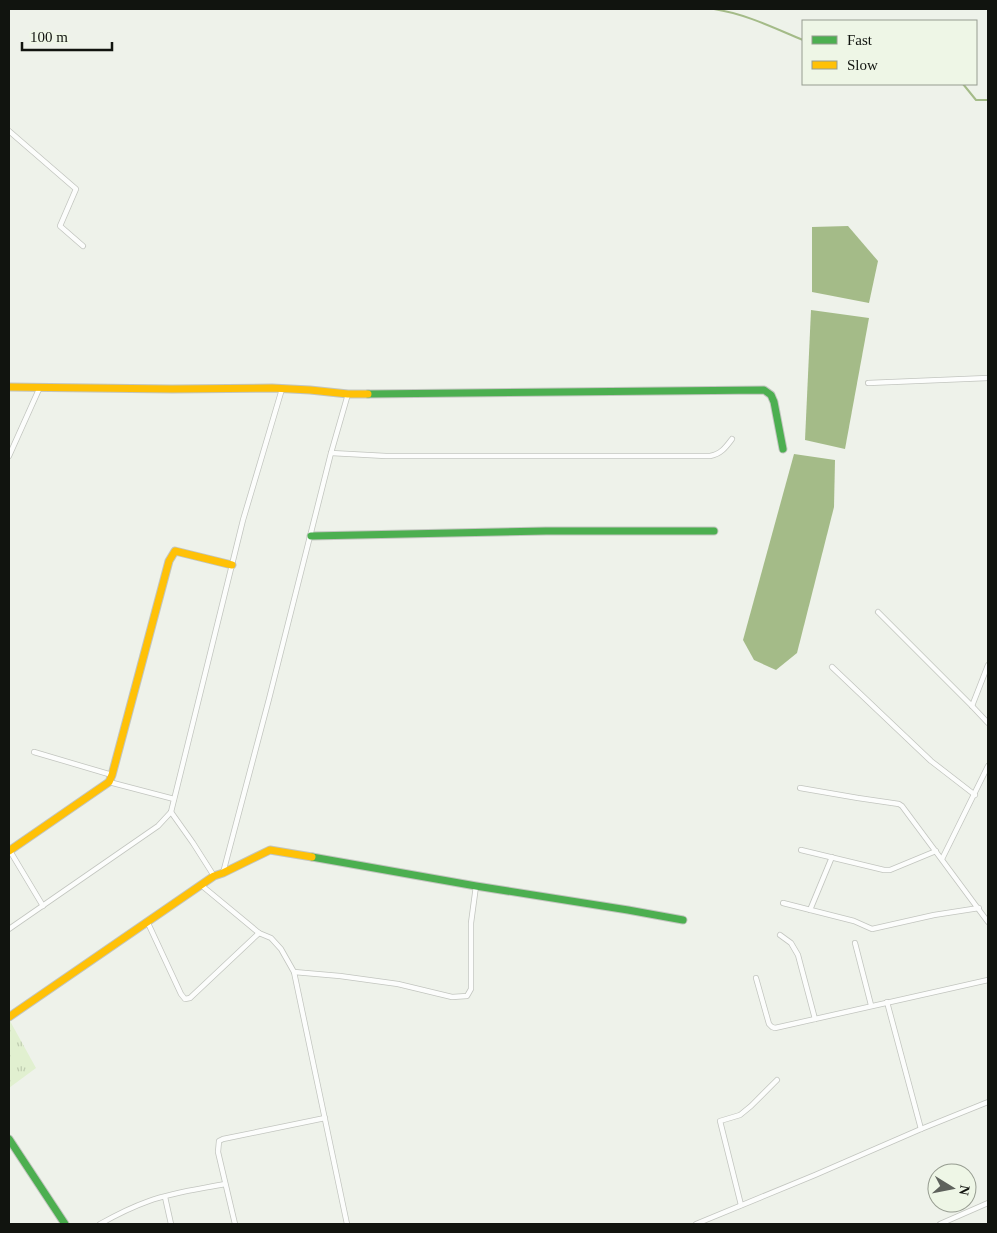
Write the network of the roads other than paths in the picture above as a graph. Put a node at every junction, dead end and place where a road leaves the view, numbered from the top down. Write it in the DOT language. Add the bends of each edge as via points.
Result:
graph roads {
  1 [pos="9,131"];
  2 [pos="83,246"];
  3 [pos="988,378"];
  4 [pos="868,383"];
  5 [pos="9,387"];
  6 [pos="40,387"];
  7 [pos="282,389"];
  8 [pos="348,394"];
  9 [pos="732,439"];
  10 [pos="783,449"];
  11 [pos="332,453"];
  12 [pos="9,456"];
  13 [pos="714,531"];
  14 [pos="311,536"];
  15 [pos="232,565"];
  16 [pos="878,612"];
  17 [pos="988,665"];
  18 [pos="832,667"];
  19 [pos="972,706"];
  20 [pos="988,723"];
  21 [pos="34,752"];
  22 [pos="988,766"];
  23 [pos="111,778"];
  24 [pos="800,788"];
  25 [pos="975,795"];
  26 [pos="174,799"];
  27 [pos="171,812"];
  28 [pos="802,850"];
  29 [pos="9,851"];
  30 [pos="936,851"];
  31 [pos="832,857"];
  32 [pos="942,859"];
  33 [pos="223,873"];
  34 [pos="214,876"];
  35 [pos="201,885"];
  36 [pos="476,886"];
  37 [pos="783,903"];
  38 [pos="43,906"];
  39 [pos="979,908"];
  40 [pos="810,910"];
  41 [pos="683,920"];
  42 [pos="148,921"];
  43 [pos="988,922"];
  44 [pos="9,929"];
  45 [pos="259,933"];
  46 [pos="780,936"];
  47 [pos="854,943"];
  48 [pos="294,972"];
  49 [pos="756,978"];
  50 [pos="988,980"];
  51 [pos="888,1002"];
  52 [pos="872,1006"];
  53 [pos="9,1017"];
  54 [pos="815,1019"];
  55 [pos="777,1080"];
  56 [pos="988,1102"];
  57 [pos="324,1118"];
  58 [pos="921,1129"];
  59 [pos="9,1138"];
  60 [pos="225,1184"];
  61 [pos="164,1196"];
  62 [pos="988,1203"];
  63 [pos="740,1205"];
  64 [pos="65,1224"];
  65 [pos="100,1224"];
  66 [pos="171,1224"];
  67 [pos="235,1224"];
  68 [pos="347,1224"];
  69 [pos="696,1224"];
  70 [pos="940,1224"];
  1 -- 2 [label="street" via="76,189 60,226"];
  3 -- 4 [label="street"];
  5 -- 6 [label="street"];
  6 -- 7 [label="street"];
  6 -- 12 [label="street"];
  7 -- 8 [label="street"];
  7 -- 15 [label="street"];
  8 -- 10 [label="street" via="764,390 774,402"];
  8 -- 11 [label="street"];
  9 -- 11 [label="street" via="721,452 710,456 386,456"];
  11 -- 14 [label="street"];
  13 -- 14 [label="street"];
  14 -- 33 [label="street"];
  15 -- 23 [label="street" via="175,551 169,561"];
  15 -- 26 [label="street"];
  16 -- 19 [label="street"];
  17 -- 19 [label="street"];
  18 -- 25 [label="street" via="931,761"];
  19 -- 20 [label="street"];
  21 -- 23 [label="street"];
  22 -- 25 [label="street"];
  23 -- 26 [label="street"];
  23 -- 29 [label="street"];
  24 -- 30 [label="street" via="899,804"];
  25 -- 32 [label="street"];
  26 -- 27 [label="street"];
  27 -- 34 [label="street"];
  27 -- 38 [label="street" via="158,826"];
  28 -- 31 [label="street"];
  29 -- 38 [label="street"];
  30 -- 31 [label="street" via="890,870"];
  30 -- 32 [label="street"];
  31 -- 40 [label="street"];
  32 -- 39 [label="street"];
  33 -- 34 [label="street"];
  33 -- 36 [label="street" via="270,850"];
  34 -- 35 [label="street"];
  35 -- 42 [label="street"];
  35 -- 45 [label="street"];
  36 -- 41 [label="street"];
  36 -- 48 [label="street" via="471,923 471,989 467,996 452,997 398,984"];
  37 -- 40 [label="street"];
  38 -- 44 [label="street"];
  39 -- 40 [label="street" via="872,929"];
  39 -- 43 [label="street"];
  42 -- 45 [label="street" via="185,999 190,998"];
  42 -- 53 [label="street"];
  45 -- 48 [label="street" via="271,938"];
  46 -- 54 [label="street" via="791,943 798,956"];
  47 -- 52 [label="street"];
  48 -- 57 [label="street"];
  49 -- 54 [label="street" via="772,1027"];
  50 -- 51 [label="street"];
  51 -- 52 [label="street"];
  51 -- 58 [label="street"];
  52 -- 54 [label="street"];
  55 -- 63 [label="street" via="740,1115 720,1121"];
  56 -- 58 [label="street"];
  57 -- 60 [label="street" via="219,1141 218,1152"];
  57 -- 68 [label="street"];
  58 -- 63 [label="street"];
  59 -- 64 [label="street"];
  60 -- 61 [label="street"];
  60 -- 67 [label="street"];
  61 -- 65 [label="street"];
  61 -- 66 [label="street"];
  62 -- 70 [label="street"];
  63 -- 69 [label="street"];
}
